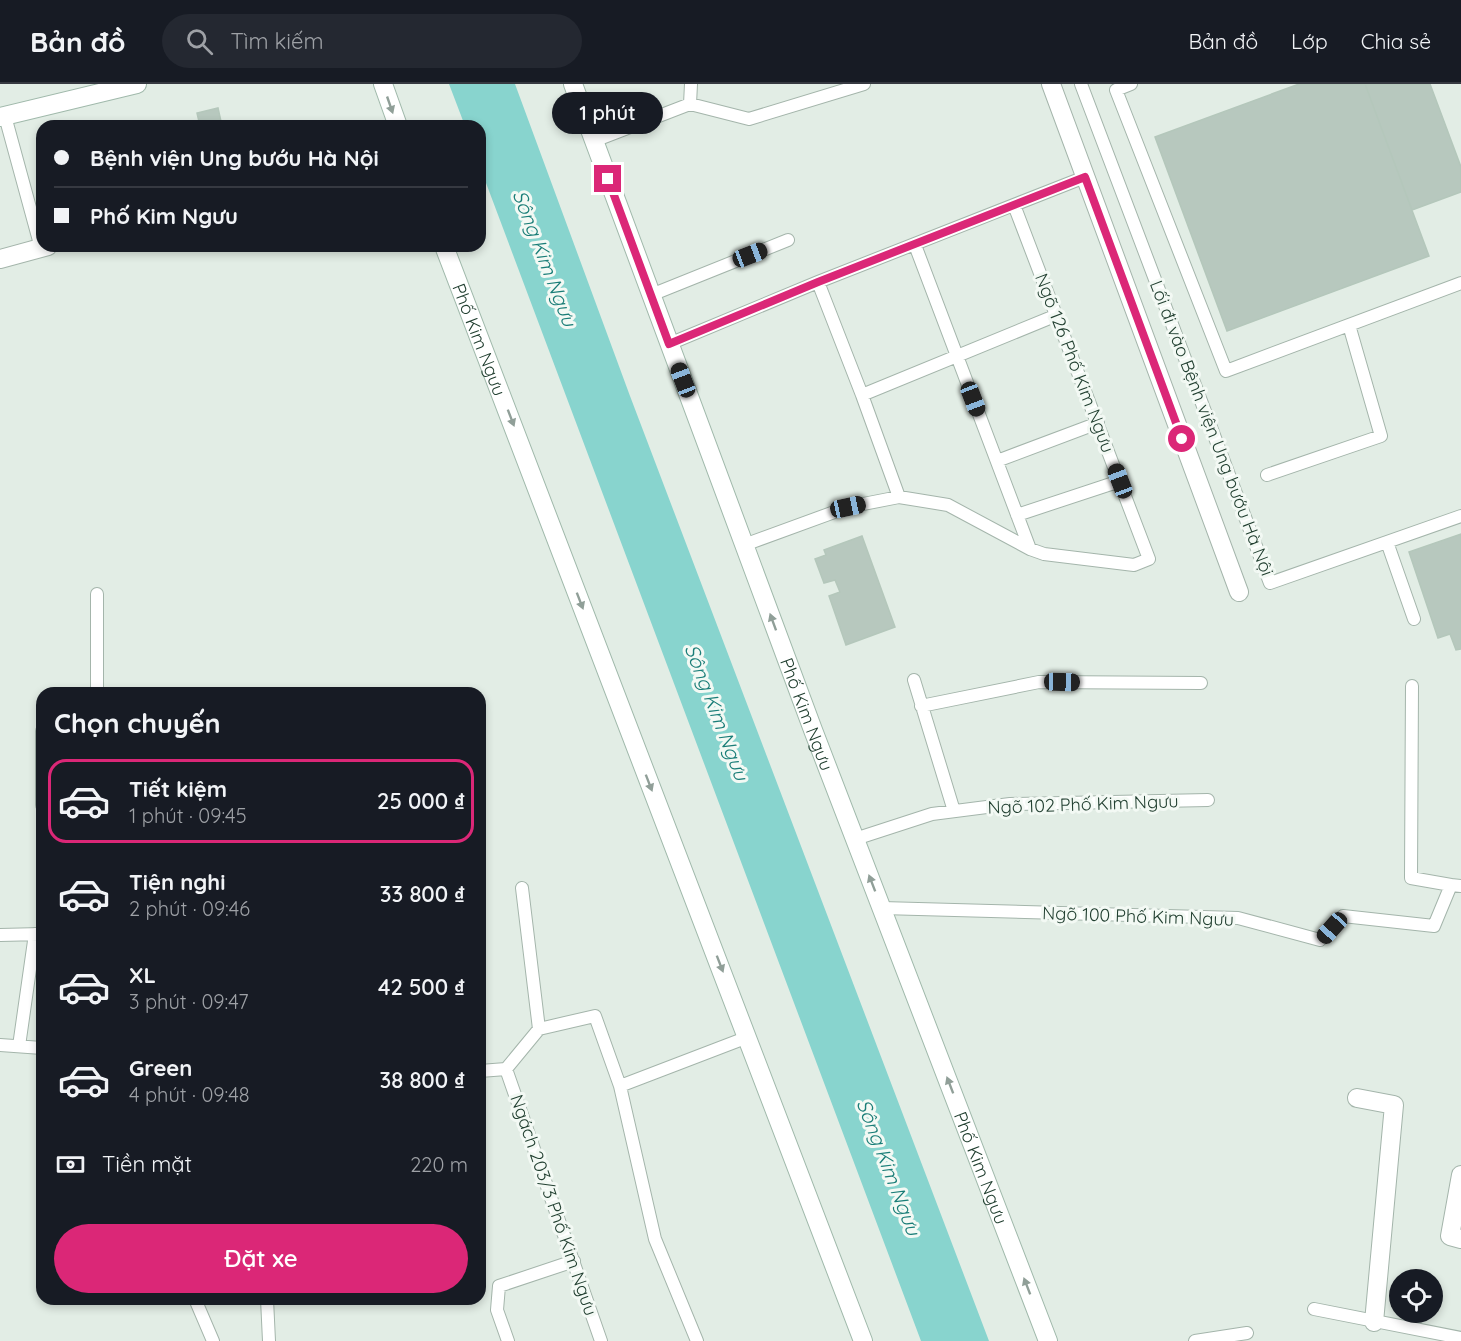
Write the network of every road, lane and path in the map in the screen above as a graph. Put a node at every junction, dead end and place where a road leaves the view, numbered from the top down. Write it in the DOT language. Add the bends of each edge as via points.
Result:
graph roads {
  1 [pos="136,84"];
  2 [pos="383,84"];
  3 [pos="573,84"];
  4 [pos="691,84"];
  5 [pos="864,84"];
  6 [pos="1051,84"];
  7 [pos="1081,84"];
  8 [pos="1131,84"];
  9 [pos="690,104"];
  10 [pos="3,117"];
  11 [pos="396,120"];
  12 [pos="594,141"];
  13 [pos="1085,177"];
  14 [pos="1014,205"];
  15 [pos="36,219"];
  16 [pos="788,240"];
  17 [pos="915,245"];
  18 [pos="36,249"];
  19 [pos="446,252"];
  20 [pos="0,259"];
  21 [pos="818,282"];
  22 [pos="1461,283"];
  23 [pos="651,295"];
  24 [pos="1057,315"];
  25 [pos="1349,325"];
  26 [pos="669,344"];
  27 [pos="957,357"];
  28 [pos="862,395"];
  29 [pos="1098,423"];
  30 [pos="997,461"];
  31 [pos="1267,475"];
  32 [pos="1120,481"];
  33 [pos="898,497"];
  34 [pos="1017,515"];
  35 [pos="1461,516"];
  36 [pos="1387,542"];
  37 [pos="744,545"];
  38 [pos="1030,549"];
  39 [pos="1239,592"];
  40 [pos="97,594"];
  41 [pos="1414,619"];
  42 [pos="914,680"];
  43 [pos="1201,683"];
  44 [pos="1412,686"];
  45 [pos="97,687"];
  46 [pos="921,706"];
  47 [pos="1208,800"];
  48 [pos="954,811"];
  49 [pos="855,839"];
  50 [pos="1456,886"];
  51 [pos="522,888"];
  52 [pos="882,908"];
  53 [pos="36,934"];
  54 [pos="0,935"];
  55 [pos="36,946"];
  56 [pos="539,1029"];
  57 [pos="748,1037"];
  58 [pos="0,1045"];
  59 [pos="20,1046"];
  60 [pos="36,1047"];
  61 [pos="506,1069"];
  62 [pos="486,1071"];
  63 [pos="620,1086"];
  64 [pos="1357,1098"];
  65 [pos="1461,1175"];
  66 [pos="1461,1239"];
  67 [pos="574,1261"];
  68 [pos="198,1305"];
  69 [pos="267,1305"];
  70 [pos="1314,1309"];
  71 [pos="1374,1322"];
  72 [pos="1246,1333"];
  73 [pos="1461,1338"];
  74 [pos="213,1341"];
  75 [pos="269,1341"];
  76 [pos="508,1341"];
  77 [pos="602,1341"];
  78 [pos="697,1341"];
  79 [pos="863,1341"];
  80 [pos="1048,1341"];
  81 [pos="1195,1341"];
  1 -- 10 [label="main road"];
  2 -- 11 [label="main road, one-way"];
  3 -- 12 [label="main road, Phố Kim Ngưu"];
  4 -- 9 [label="lane"];
  5 -- 9 [label="lane" via="749,119"];
  6 -- 13 [label="main road"];
  7 -- 36 [label="lane, Lối đi vào Bệnh viện Ung bướu Hà Nội" via="1270,583"];
  8 -- 25 [label="lane" via="1116,90 1226,371"];
  9 -- 12 [label="lane"];
  10 -- 15 [label="lane"];
  12 -- 23 [label="main road, Phố Kim Ngưu"];
  13 -- 14 [label="lane"];
  13 -- 39 [label="main road"];
  14 -- 17 [label="lane"];
  14 -- 24 [label="lane, Ngõ 126 Phố Kim Ngưu"];
  16 -- 23 [label="lane"];
  17 -- 21 [label="lane"];
  17 -- 27 [label="lane"];
  18 -- 20 [label="main road"];
  19 -- 57 [label="main road, Phố Kim Ngưu, one-way"];
  21 -- 26 [label="lane"];
  21 -- 28 [label="lane"];
  22 -- 25 [label="lane"];
  23 -- 26 [label="main road, Phố Kim Ngưu"];
  24 -- 27 [label="lane"];
  24 -- 29 [label="lane, Ngõ 126 Phố Kim Ngưu"];
  25 -- 31 [label="lane" via="1381,436"];
  26 -- 37 [label="main road, Phố Kim Ngưu"];
  27 -- 28 [label="lane"];
  27 -- 30 [label="lane"];
  28 -- 33 [label="lane"];
  29 -- 30 [label="lane"];
  29 -- 32 [label="lane, Ngõ 126 Phố Kim Ngưu"];
  30 -- 34 [label="lane"];
  32 -- 34 [label="lane"];
  32 -- 38 [label="lane, Ngõ 126 Phố Kim Ngưu" via="1149,559 1134,565"];
  33 -- 37 [label="lane, Ngõ 126 Phố Kim Ngưu" via="848,507"];
  33 -- 38 [label="lane, Ngõ 126 Phố Kim Ngưu" via="948,504"];
  34 -- 38 [label="lane"];
  35 -- 36 [label="lane, Lối đi vào Bệnh viện Ung bướu Hà Nội"];
  36 -- 41 [label="lane"];
  49 -- 37 [label="main road, Phố Kim Ngưu, one-way"];
  40 -- 45 [label="lane"];
  42 -- 46 [label="lane"];
  43 -- 46 [label="lane" via="1039,682"];
  44 -- 50 [label="lane" via="1411,878"];
  46 -- 48 [label="lane"];
  47 -- 48 [label="lane, Ngõ 102 Phố Kim Ngưu" via="1010,804"];
  48 -- 49 [label="lane, Ngõ 102 Phố Kim Ngưu" via="932,814"];
  52 -- 49 [label="main road, Phố Kim Ngưu, one-way"];
  50 -- 52 [label="lane, Ngõ 100 Phố Kim Ngưu" via="1434,926 1343,916 1320,940 1238,918"];
  51 -- 56 [label="lane"];
  80 -- 52 [label="main road, Phố Kim Ngưu, one-way"];
  53 -- 54 [label="lane"];
  55 -- 59 [label="lane"];
  56 -- 61 [label="lane"];
  56 -- 63 [label="lane" via="595,1016"];
  57 -- 63 [label="lane"];
  57 -- 79 [label="main road, Phố Kim Ngưu"];
  58 -- 59 [label="lane"];
  59 -- 60 [label="lane"];
  61 -- 62 [label="lane"];
  61 -- 67 [label="lane, Ngách 203/3 Phố Kim Ngưu"];
  63 -- 78 [label="lane" via="655,1239"];
  64 -- 71 [label="main road" via="1394,1105"];
  65 -- 66 [label="main road" via="1450,1236"];
  67 -- 76 [label="lane" via="499,1286 497,1310"];
  67 -- 77 [label="lane, Ngách 203/3 Phố Kim Ngưu"];
  68 -- 74 [label="lane"];
  69 -- 75 [label="lane"];
  70 -- 71 [label="lane"];
  71 -- 73 [label="lane"];
  72 -- 81 [label="lane"];
}
